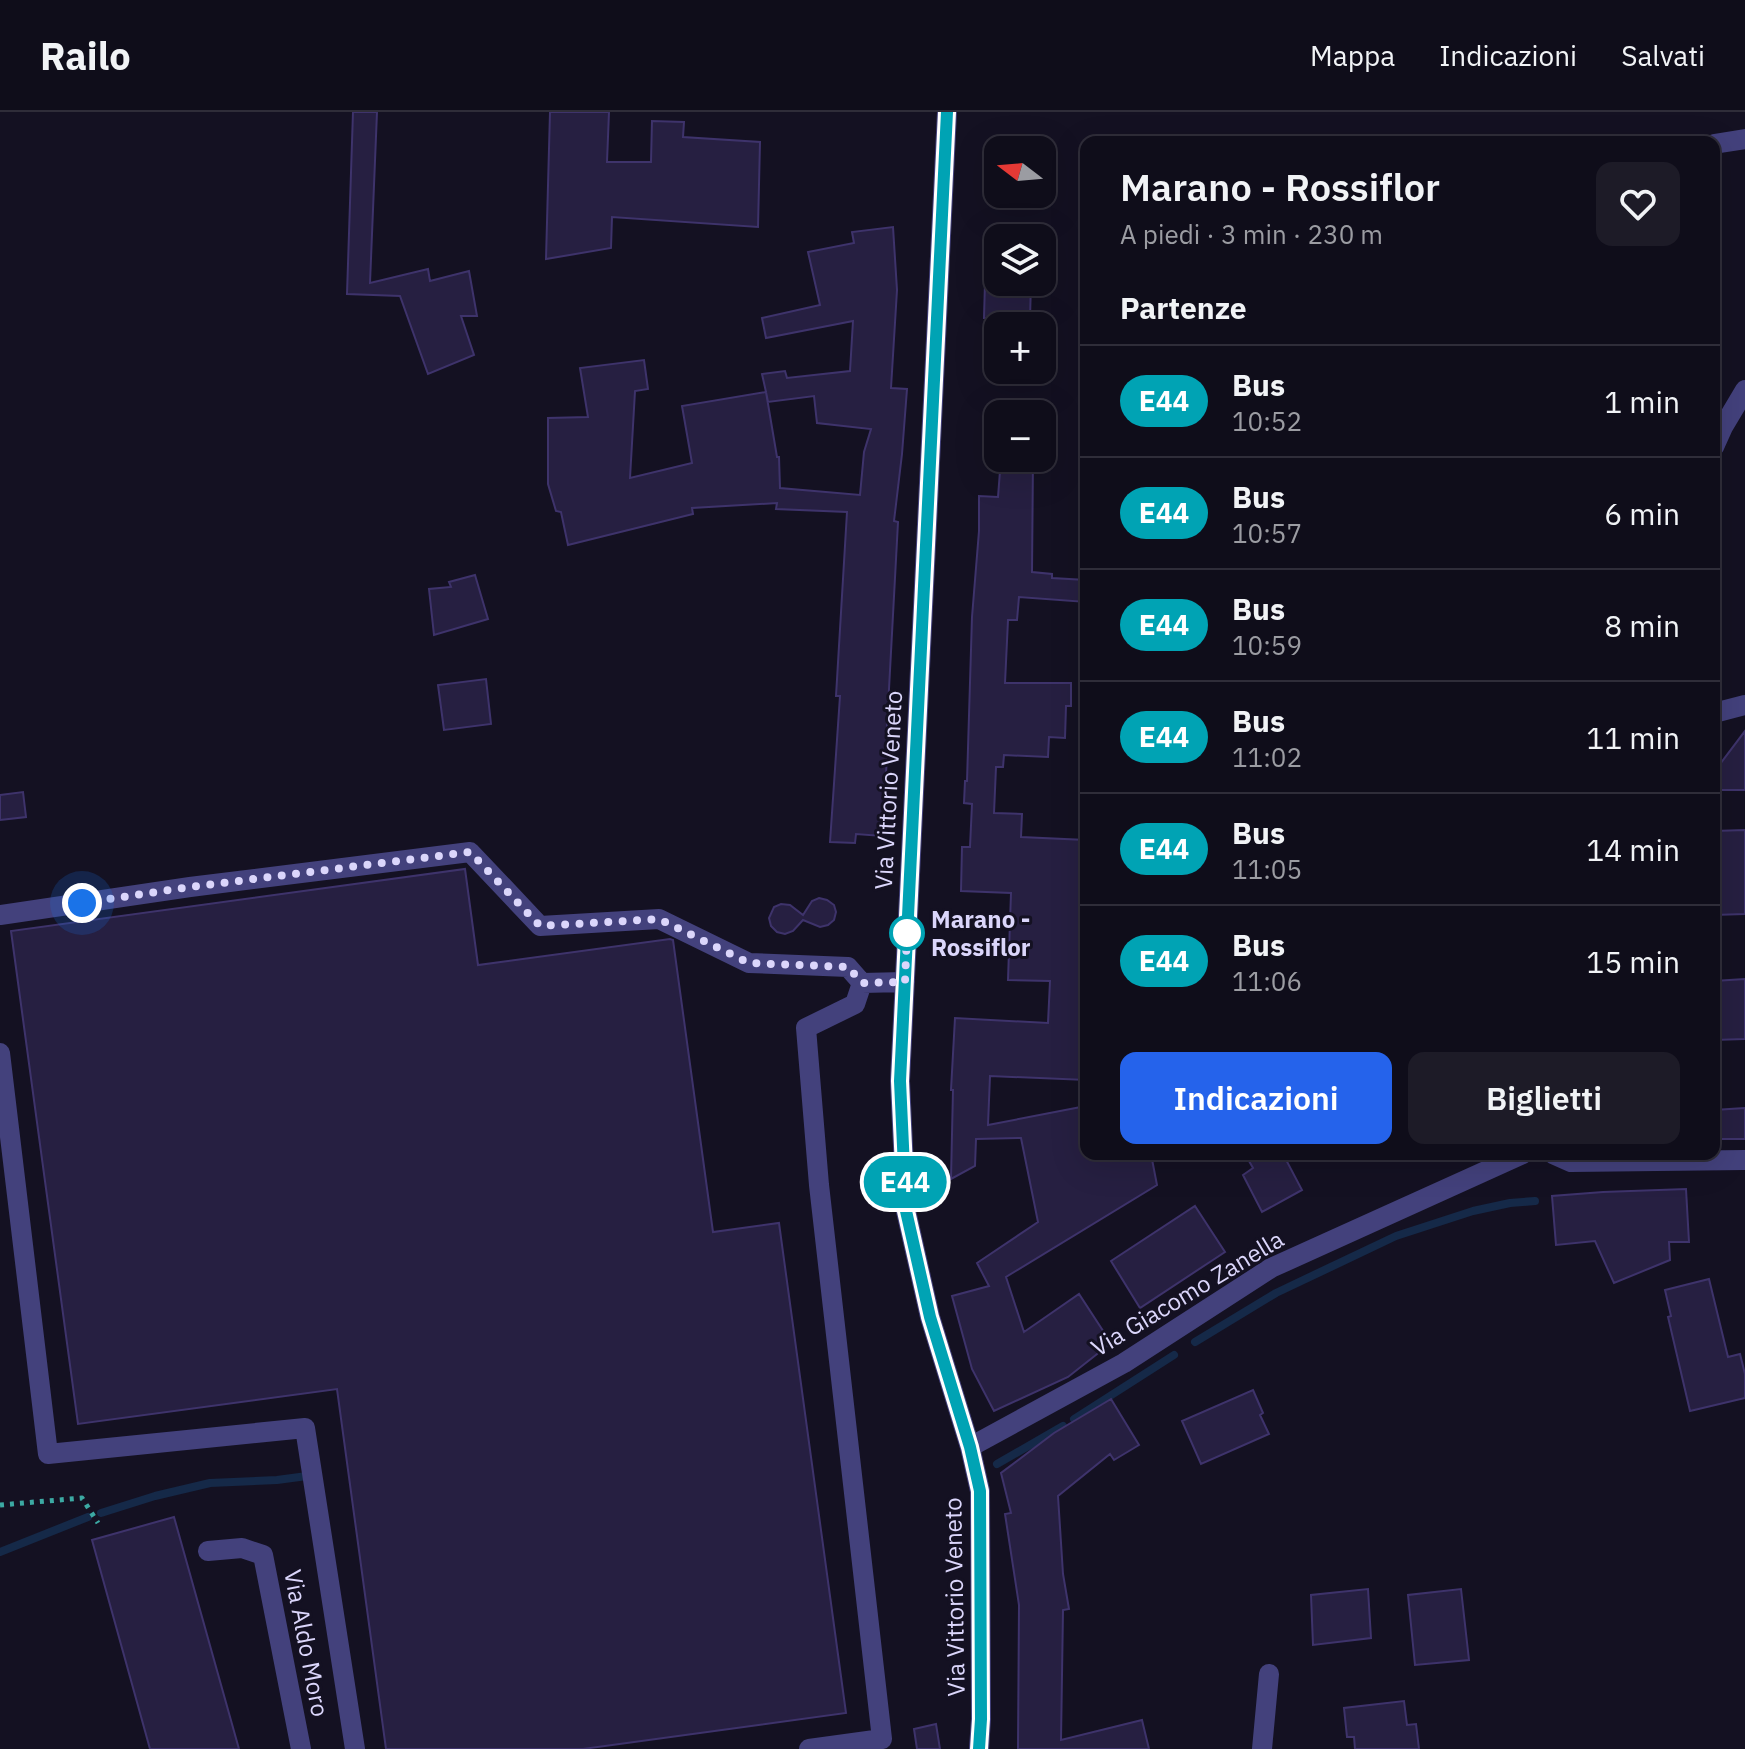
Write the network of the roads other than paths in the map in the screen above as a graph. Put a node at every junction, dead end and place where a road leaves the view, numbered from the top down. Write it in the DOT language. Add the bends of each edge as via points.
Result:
graph roads {
  1 [pos="947,112"];
  2 [pos="1745,139"];
  3 [pos="1720,143"];
  4 [pos="1745,390"];
  5 [pos="1720,434"];
  6 [pos="1745,705"];
  7 [pos="1720,711"];
  8 [pos="0,915"];
  9 [pos="905,982"];
  10 [pos="862,983"];
  11 [pos="0,1053"];
  12 [pos="1510,1160"];
  13 [pos="1566,1160"];
  14 [pos="1745,1160"];
  15 [pos="970,1447"];
  16 [pos="208,1551"];
  17 [pos="1269,1674"];
  18 [pos="301,1749"];
  19 [pos="355,1749"];
  20 [pos="809,1749"];
  21 [pos="979,1749"];
  22 [pos="1262,1749"];
  1 -- 9 [label="street, Via Vittorio Veneto"];
  2 -- 3 [label="street"];
  4 -- 5 [label="street"];
  6 -- 7 [label="street"];
  8 -- 10 [label="street" via="470,852 540,926 659,919 749,963 848,967"];
  9 -- 10 [label="street"];
  9 -- 15 [label="street, Via Vittorio Veneto" via="900,1081 906,1211 930,1317"];
  10 -- 20 [label="street" via="855,1004 806,1028 882,1739"];
  11 -- 19 [label="street" via="48,1454 305,1428"];
  12 -- 15 [label="street, Via Giacomo Zanella" via="1271,1268 1124,1363"];
  13 -- 14 [label="street"];
  15 -- 21 [label="street, Via Vittorio Veneto" via="980,1491"];
  16 -- 18 [label="street, Via Aldo Moro" via="242,1548 263,1555"];
  17 -- 22 [label="street"];
}
